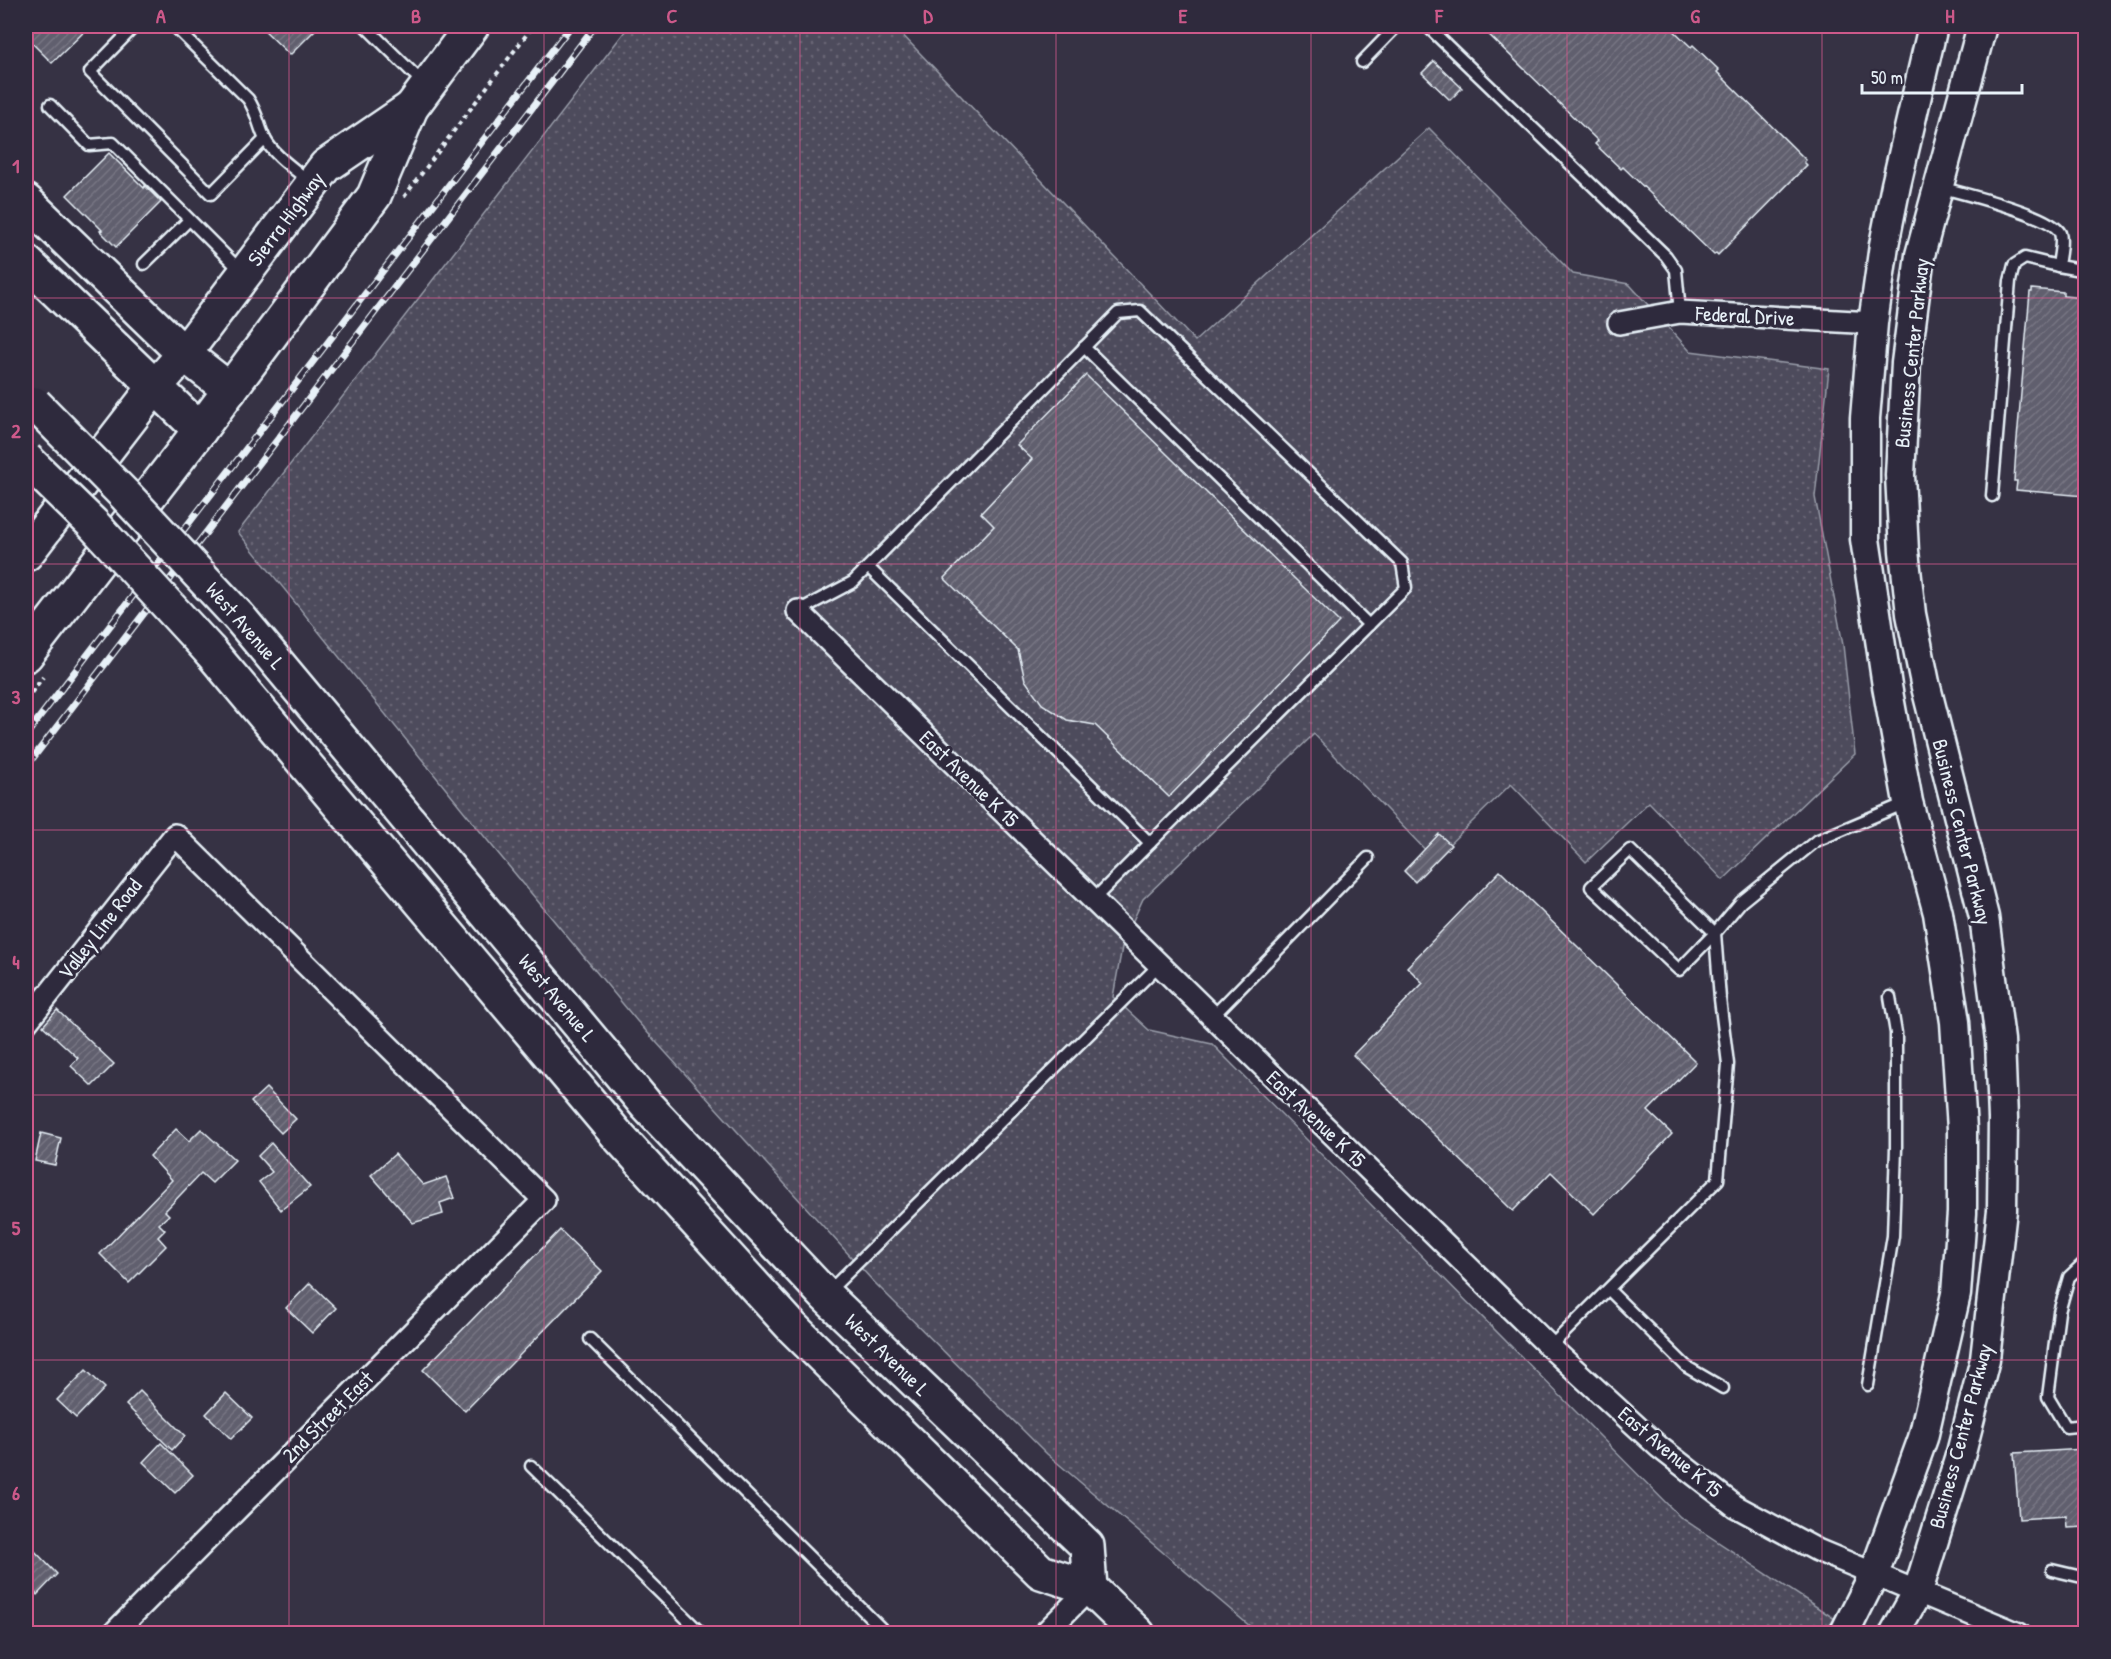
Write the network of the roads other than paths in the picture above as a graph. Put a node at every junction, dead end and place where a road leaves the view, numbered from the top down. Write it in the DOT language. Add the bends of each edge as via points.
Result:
graph roads {
  1 [pos="135,26"];
  2 [pos="174,26"];
  3 [pos="365,26"];
  4 [pos="472,26"];
  5 [pos="1397,26"];
  6 [pos="1427,26"];
  7 [pos="1933,26"];
  8 [pos="1982,26"];
  9 [pos="1362,63"];
  10 [pos="419,97"];
  11 [pos="50,105"];
  12 [pos="265,140"];
  13 [pos="313,184"];
  14 [pos="1939,187"];
  15 [pos="26,201"];
  16 [pos="189,220"];
  17 [pos="26,262"];
  18 [pos="144,264"];
  19 [pos="2058,266"];
  20 [pos="2085,271"];
  21 [pos="245,274"];
  22 [pos="1680,312"];
  23 [pos="1619,323"];
  24 [pos="1873,323"];
  25 [pos="1084,347"];
  26 [pos="184,354"];
  27 [pos="154,388"];
  28 [pos="230,390"];
  29 [pos="30,399"];
  30 [pos="200,430"];
  31 [pos="26,459"];
  32 [pos="1992,496"];
  33 [pos="26,554"];
  34 [pos="868,567"];
  35 [pos="798,611"];
  36 [pos="1369,625"];
  37 [pos="26,655"];
  38 [pos="1908,802"];
  39 [pos="1150,843"];
  40 [pos="1368,858"];
  41 [pos="1093,900"];
  42 [pos="1715,933"];
  43 [pos="1159,965"];
  44 [pos="1890,998"];
  45 [pos="1212,1017"];
  46 [pos="26,1023"];
  47 [pos="544,1200"];
  48 [pos="2085,1261"];
  49 [pos="1609,1290"];
  50 [pos="825,1295"];
  51 [pos="590,1339"];
  52 [pos="1550,1347"];
  53 [pos="1868,1385"];
  54 [pos="1723,1388"];
  55 [pos="2085,1425"];
  56 [pos="531,1466"];
  57 [pos="2052,1570"];
  58 [pos="1874,1574"];
  59 [pos="2085,1578"];
  60 [pos="1090,1588"];
  61 [pos="1918,1591"];
  62 [pos="113,1634"];
  63 [pos="702,1634"];
  64 [pos="887,1634"];
  65 [pos="1044,1634"];
  66 [pos="1138,1634"];
  67 [pos="1844,1634"];
  68 [pos="1894,1634"];
  69 [pos="2019,1634"];
  1 -- 12 [label="lane" via="90,72 211,194"];
  2 -- 12 [label="lane" via="248,99"];
  3 -- 10 [label="lane"];
  4 -- 10 [label="main road, Sierra Highway"];
  5 -- 9 [label="lane"];
  6 -- 22 [label="lane" via="1666,256 1676,270"];
  7 -- 24 [label="main road, Business Center Parkway" via="1890,215"];
  8 -- 14 [label="main road, Business Center Parkway"];
  10 -- 13 [label="main road, Sierra Highway" via="326,166"];
  10 -- 28 [label="main road, Sierra Highway" via="374,196"];
  11 -- 16 [label="lane" via="89,145 113,143"];
  12 -- 13 [label="lane"];
  13 -- 21 [label="main road, Sierra Highway"];
  14 -- 19 [label="lane" via="2027,213 2058,230"];
  14 -- 61 [label="main road, Business Center Parkway" via="1920,255 1906,363 1900,475 1904,551 1925,683 1984,917 2000,1040 2004,1119 2001,1210 1985,1359"];
  15 -- 26 [label="main road"];
  16 -- 18 [label="lane"];
  16 -- 21 [label="lane"];
  17 -- 27 [label="main road"];
  19 -- 20 [label="lane"];
  19 -- 32 [label="lane" via="2025,258 2014,265"];
  21 -- 26 [label="main road, Sierra Highway"];
  22 -- 23 [label="street, Federal Drive"];
  22 -- 24 [label="street, Federal Drive"];
  24 -- 38 [label="main road, Business Center Parkway" via="1865,418 1865,539"];
  25 -- 34 [label="lane"];
  25 -- 36 [label="lane"];
  25 -- 36 [label="lane" via="1118,313 1140,311 1402,563 1406,588"];
  26 -- 27 [label="main road, Sierra Highway"];
  26 -- 28 [label="main road"];
  27 -- 30 [label="main road"];
  27 -- 33 [label="main road"];
  28 -- 30 [label="main road, Sierra Highway"];
  29 -- 50 [label="main road, West Avenue L, bridge" via="239,617 647,1106"];
  30 -- 37 [label="main road"];
  31 -- 60 [label="main road, West Avenue L, bridge" via="93,524 210,651 618,1136 793,1328 1041,1572"];
  34 -- 35 [label="lane" via="853,582"];
  34 -- 39 [label="lane"];
  35 -- 41 [label="street, East Avenue K 15"];
  36 -- 39 [label="lane"];
  38 -- 42 [label="lane" via="1816,841 1741,902"];
  38 -- 58 [label="main road, Business Center Parkway" via="1938,913 1955,1022 1962,1129 1962,1213 1956,1294 1923,1438"];
  39 -- 41 [label="lane"];
  40 -- 45 [label="lane"];
  41 -- 43 [label="street, East Avenue K 15"];
  42 -- 42 [label="lane" via="1630,850 1592,887 1679,970"];
  42 -- 49 [label="lane" via="1728,1064 1718,1180"];
  43 -- 45 [label="street, East Avenue K 15"];
  43 -- 50 [label="lane"];
  44 -- 53 [label="lane" via="1896,1033 1893,1236"];
  45 -- 52 [label="street, East Avenue K 15"];
  46 -- 47 [label="street, Valley Line Road" via="175,835"];
  47 -- 62 [label="street, 2nd Street East"];
  48 -- 55 [label="lane" via="2069,1277 2059,1312 2048,1397 2066,1427"];
  49 -- 52 [label="lane"];
  49 -- 54 [label="lane" via="1687,1367"];
  50 -- 60 [label="main road, West Avenue L" via="1087,1546"];
  51 -- 64 [label="lane"];
  52 -- 58 [label="street, East Avenue K 15" via="1659,1447 1735,1506 1817,1550"];
  56 -- 63 [label="lane"];
  57 -- 59 [label="lane"];
  58 -- 61 [label="street, East Avenue K 15"];
  58 -- 67 [label="main road, Business Center Parkway"];
  60 -- 65 [label="street"];
  60 -- 66 [label="main road, West Avenue L"];
  61 -- 68 [label="main road, Business Center Parkway"];
  61 -- 69 [label="street, East Avenue K 15"];
}
